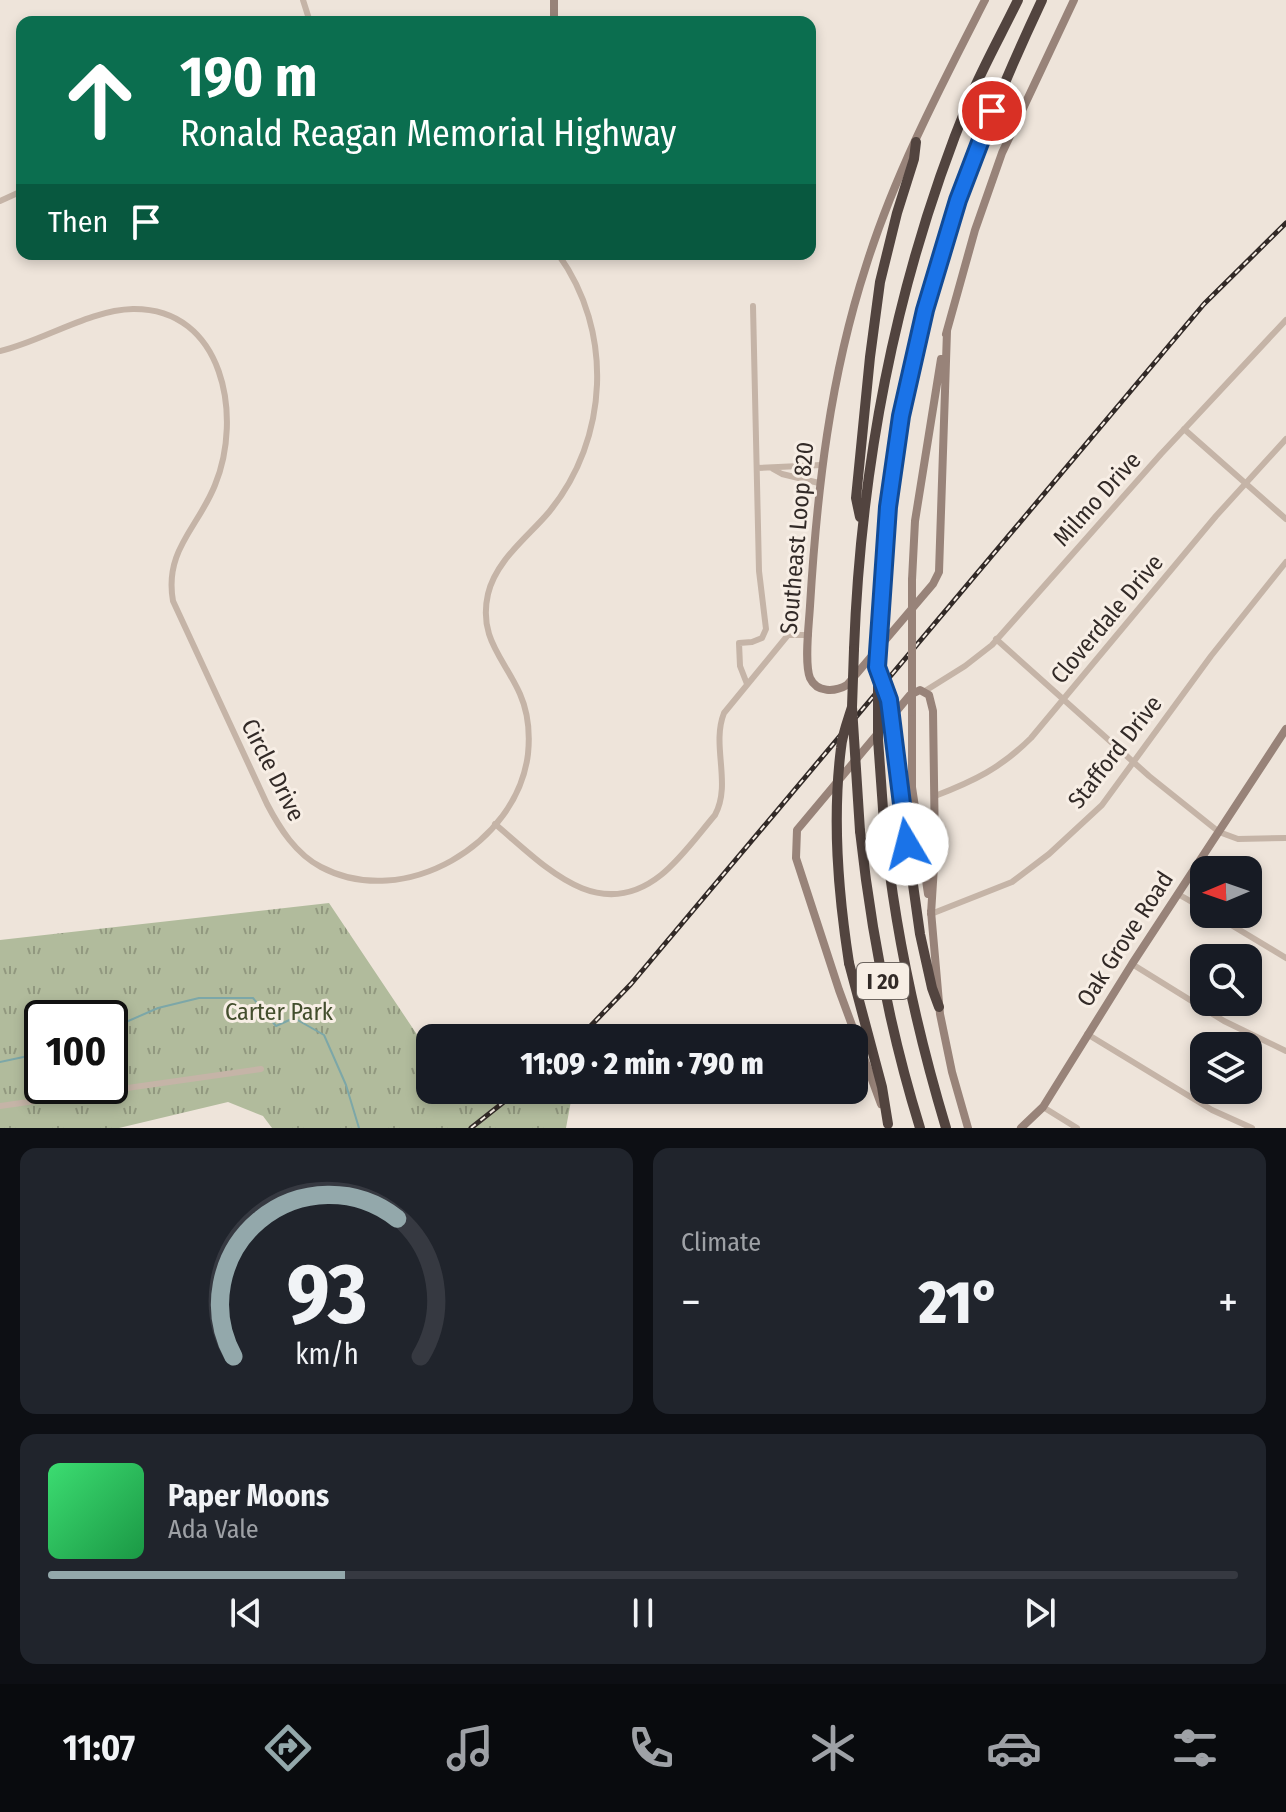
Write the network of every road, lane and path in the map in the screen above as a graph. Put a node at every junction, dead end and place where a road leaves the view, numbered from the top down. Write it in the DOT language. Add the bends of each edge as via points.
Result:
graph roads {
  1 [pos="985,0"];
  2 [pos="1018,0"];
  3 [pos="1042,0"];
  4 [pos="1074,0"];
  5 [pos="916,142"];
  6 [pos="562,260"];
  7 [pos="753,306"];
  8 [pos="1286,320"];
  9 [pos="947,331"];
  10 [pos="0,351"];
  11 [pos="1184,429"];
  12 [pos="1286,439"];
  13 [pos="821,465"];
  14 [pos="757,468"];
  15 [pos="773,469"];
  16 [pos="819,483"];
  17 [pos="1245,483"];
  18 [pos="1286,519"];
  19 [pos="862,523"];
  20 [pos="1286,562"];
  21 [pos="809,635"];
  22 [pos="996,639"];
  23 [pos="877,667"];
  24 [pos="747,684"];
  25 [pos="925,691"];
  26 [pos="1064,699"];
  27 [pos="852,707"];
  28 [pos="1286,729"];
  29 [pos="1133,761"];
  30 [pos="935,796"];
  31 [pos="495,824"];
  32 [pos="1219,832"];
  33 [pos="1286,838"];
  34 [pos="1178,894"];
  35 [pos="1190,901"];
  36 [pos="931,914"];
  37 [pos="1236,928"];
  38 [pos="1286,958"];
  39 [pos="1132,964"];
  40 [pos="939,1007"];
  41 [pos="1087,1034"];
  42 [pos="1286,1051"];
  43 [pos="261,1069"];
  44 [pos="0,1106"];
  45 [pos="1043,1107"];
  46 [pos="889,1126"];
  47 [pos="920,1128"];
  48 [pos="946,1128"];
  49 [pos="968,1128"];
  50 [pos="1021,1128"];
  51 [pos="1077,1128"];
  52 [pos="1252,1128"];
  1 -- 5 [label="main road, Southeast Loop 820"];
  2 -- 19 [label="highway, I 20" via="946,159 897,317"];
  3 -- 23 [label="highway, I 20, bridge" via="969,168 925,310 897,440"];
  4 -- 9 [label="main road, Southeast Loop 820" via="1002,153"];
  5 -- 13 [label="main road, Southeast Loop 820" via="865,267"];
  5 -- 19 [label="highway" via="874,319 856,498"];
  6 -- 31 [label="street, Circle Drive" via="581,293 592,327 596,400 574,475 505,561 488,595 489,637 520,693 528,736 524,772"];
  7 -- 14 [label="street"];
  8 -- 11 [label="street, Milmo Drive"];
  9 -- 21 [label="main road, Southeast Loop 820" via="939,572 840,689 823,689 811,681"];
  9 -- 36 [label="main road, Southeast Loop 820, bridge" via="917,507 912,580 912,787"];
  10 -- 31 [label="street, Circle Drive" via="132,309 181,322 216,362 226,399 222,461 210,497 176,552 171,591 267,804 297,849 321,867 351,878 402,880 459,856"];
  11 -- 17 [label="street"];
  11 -- 22 [label="street, Milmo Drive"];
  12 -- 17 [label="street, Cloverdale Drive"];
  13 -- 15 [label="street"];
  13 -- 16 [label="main road, Southeast Loop 820"];
  14 -- 15 [label="street"];
  14 -- 24 [label="street" via="766,629 762,638 739,643"];
  15 -- 16 [label="street"];
  16 -- 21 [label="main road, Southeast Loop 820"];
  17 -- 18 [label="street"];
  17 -- 26 [label="street, Cloverdale Drive"];
  19 -- 27 [label="highway, I 20, bridge"];
  20 -- 29 [label="street, Stafford Drive"];
  21 -- 24 [label="street" via="788,635"];
  22 -- 25 [label="street, Milmo Drive"];
  22 -- 26 [label="street"];
  23 -- 40 [label="highway, bridge" via="889,700 920,934"];
  23 -- 48 [label="highway, I 20, bridge" via="884,823 901,950"];
  24 -- 31 [label="street" via="721,721 720,806 653,881 628,892 583,891"];
  25 -- 30 [label="main road" via="933,711"];
  25 -- 46 [label="main road" via="910,695 795,835 798,864"];
  26 -- 29 [label="street"];
  26 -- 30 [label="street, Cloverdale Drive" via="1016,752 979,779"];
  27 -- 46 [label="highway, bridge" via="841,746 841,908 849,963"];
  27 -- 47 [label="highway, I 20, bridge" via="868,896 899,1057"];
  28 -- 32 [label="main road, Oak Grove Road"];
  29 -- 32 [label="street"];
  29 -- 36 [label="street, Stafford Drive" via="1102,805 1030,869 988,894"];
  30 -- 36 [label="main road"];
  32 -- 33 [label="street" via="1238,839"];
  32 -- 34 [label="main road, Oak Grove Road"];
  34 -- 35 [label="street"];
  34 -- 39 [label="main road, Oak Grove Road"];
  36 -- 40 [label="main road"];
  37 -- 38 [label="street"];
  39 -- 41 [label="main road, Oak Grove Road"];
  39 -- 42 [label="street" via="1224,1021"];
  40 -- 49 [label="main road"];
  41 -- 45 [label="main road, Oak Grove Road"];
  41 -- 52 [label="street" via="1212,1110"];
  43 -- 44 [label="street"];
  45 -- 50 [label="main road, Oak Grove Road"];
  45 -- 51 [label="street"];
}
